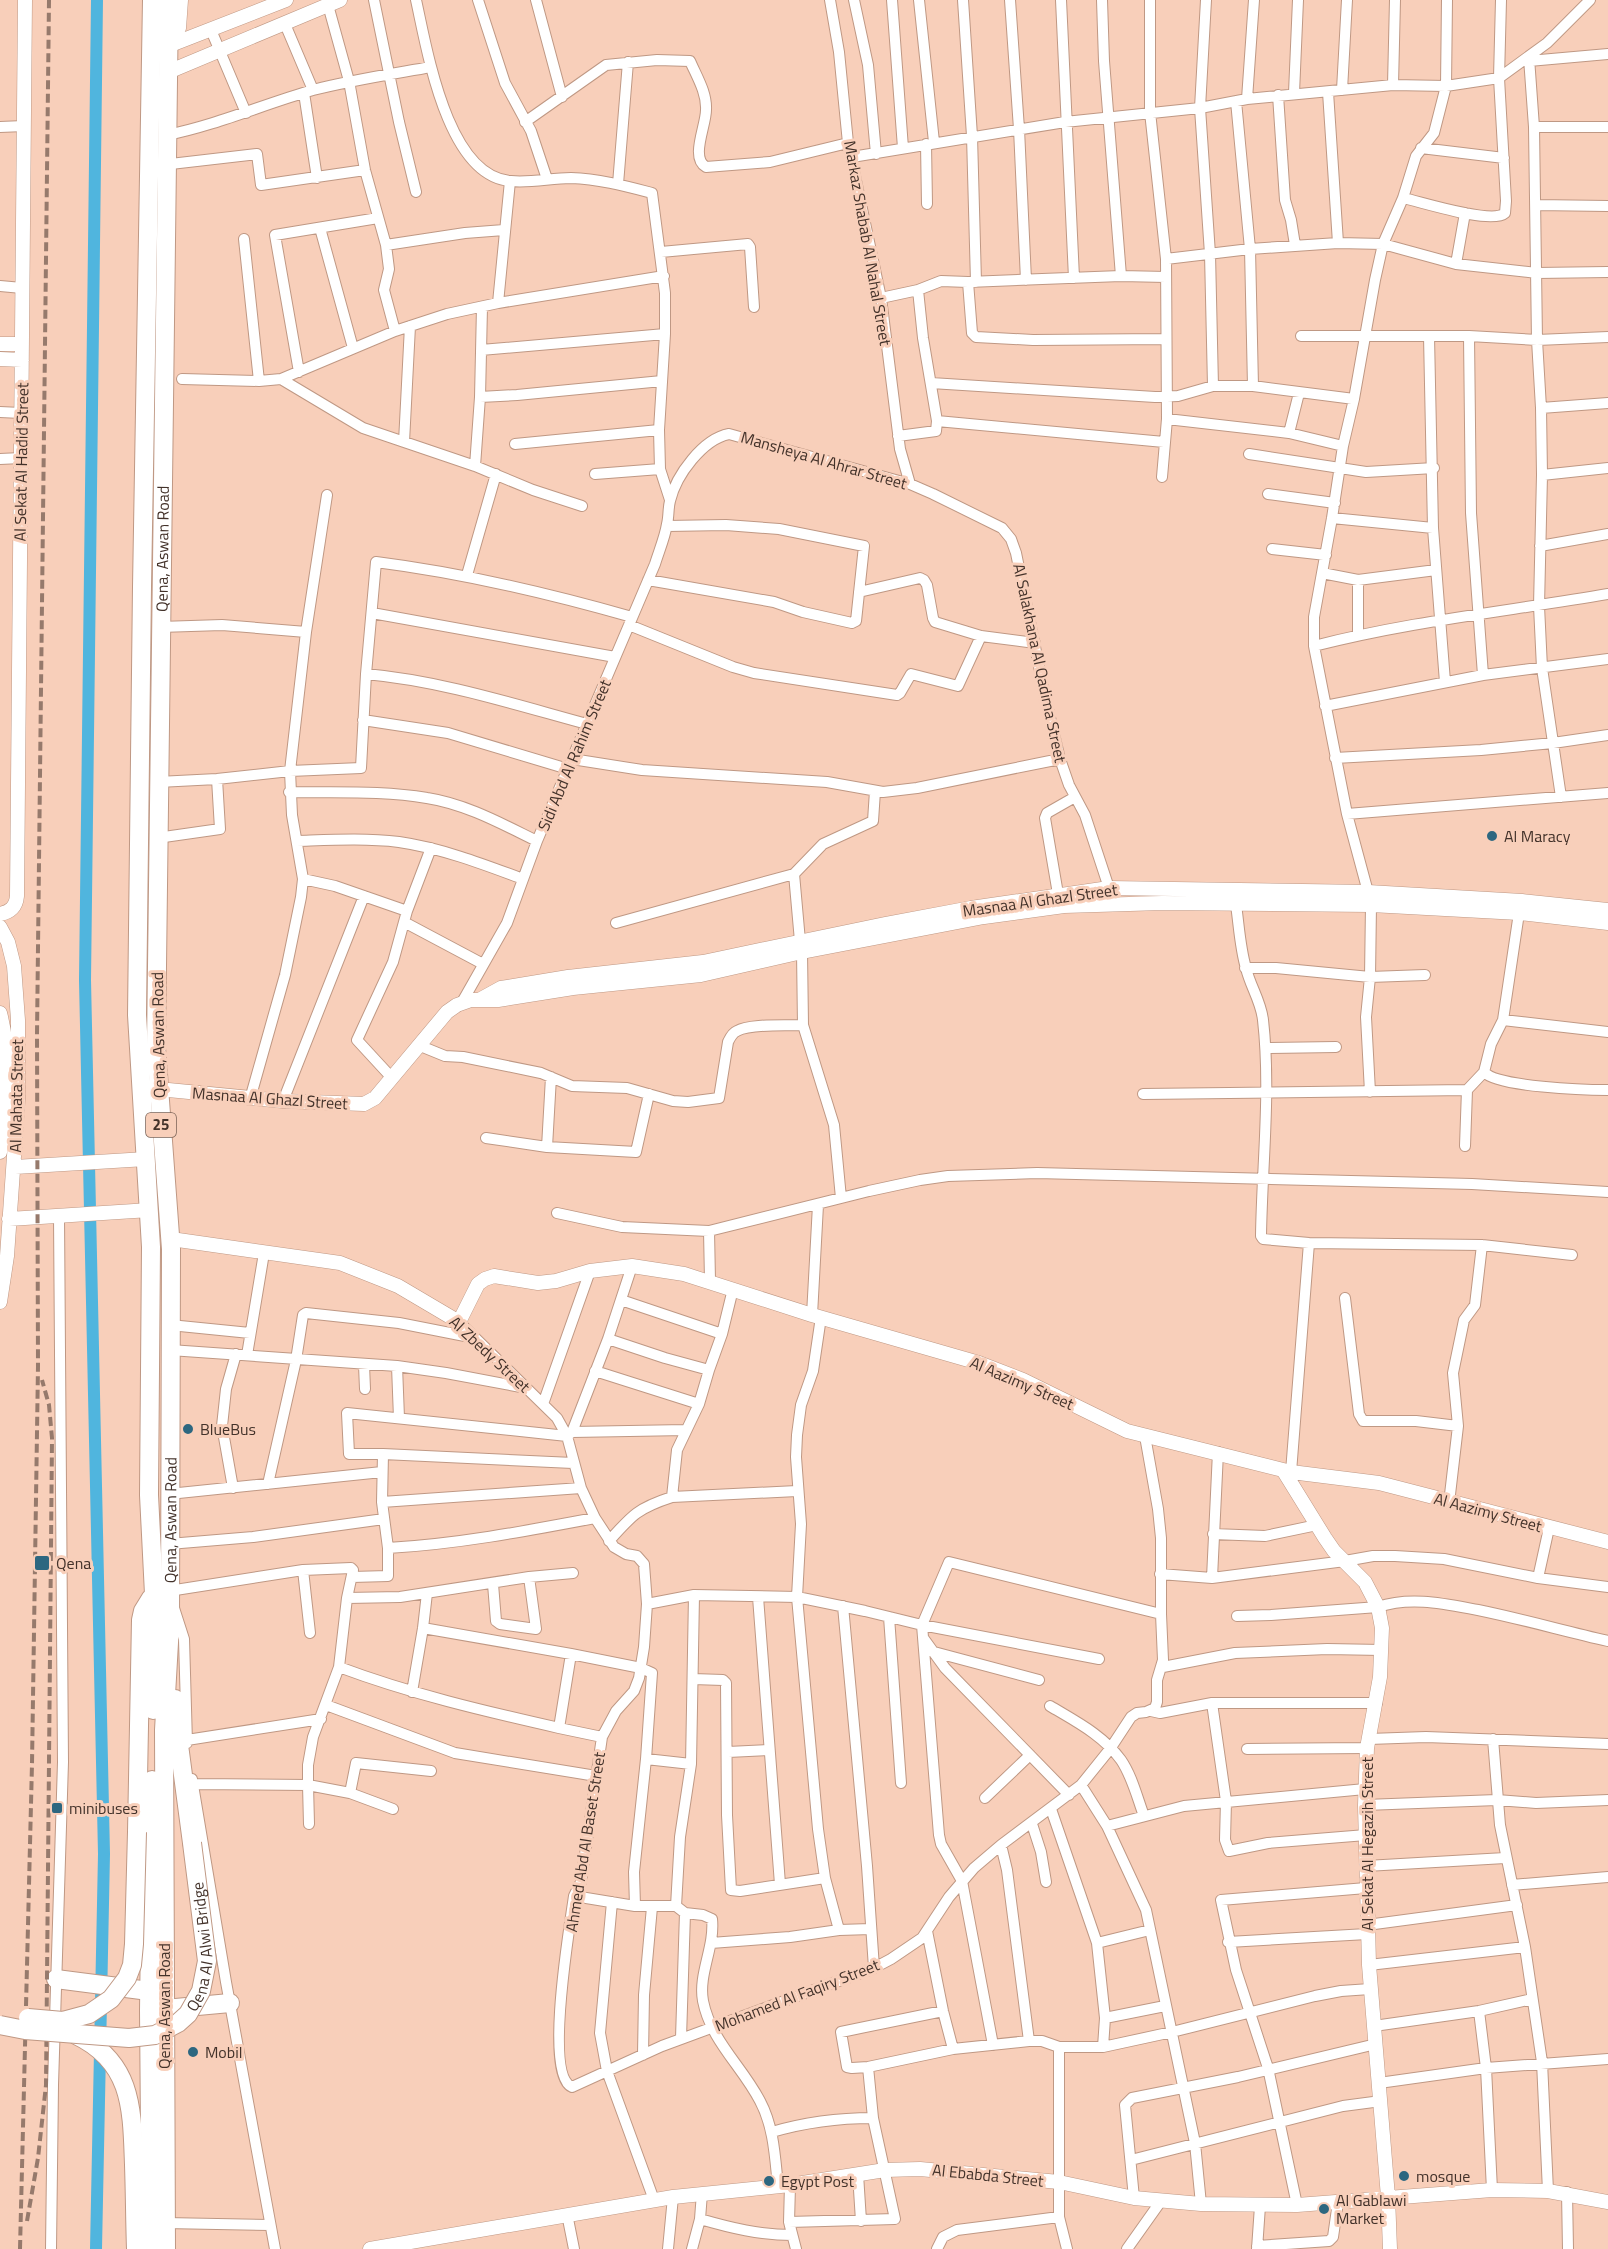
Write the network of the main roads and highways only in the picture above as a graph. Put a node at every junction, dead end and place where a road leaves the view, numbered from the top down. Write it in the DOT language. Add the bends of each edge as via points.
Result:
graph roads {
  1 [pos="152,0"];
  2 [pos="169,0"];
  3 [pos="167,168"];
  4 [pos="149,170"];
  5 [pos="158,211"];
  6 [pos="164,1595"];
  7 [pos="169,1648"];
  8 [pos="63,1980"];
  9 [pos="149,1991"];
  10 [pos="230,2003"];
  11 [pos="157,2009"];
  12 [pos="0,2013"];
  13 [pos="0,2025"];
  14 [pos="76,2035"];
  15 [pos="157,2068"];
  16 [pos="136,2249"];
  17 [pos="151,2249"];
  18 [pos="166,2249"];
  1 -- 4 [label="highway, Qena, Aswan Road / 25"];
  2 -- 3 [label="highway, Qena, Aswan Road / 25"];
  3 -- 4 [label="highway"];
  3 -- 5 [label="highway, Qena, Aswan Road / 25"];
  4 -- 5 [label="highway, Qena, Aswan Road / 25"];
  5 -- 6 [label="highway, Qena, Aswan Road / 25" via="156,1047 171,1239 169,1544"];
  5 -- 6 [label="highway, Qena, Aswan Road / 25" via="141,587 137,1003 151,1247 149,1495"];
  6 -- 7 [label="highway, Qena, Aswan Road / 25"];
  6 -- 9 [label="highway, Qena, Aswan Road / 25"];
  6 -- 12 [label="highway, bridge" via="143,1611 141,1620 133,1956 127,1978 100,2008 76,2019 63,2021"];
  7 -- 11 [label="highway, Qena, Aswan Road / 25"];
  7 -- 14 [label="highway, Qena Al Alwi Bridge, bridge" via="207,1961 205,1976 195,2003 178,2023 155,2035"];
  8 -- 9 [label="highway"];
  9 -- 11 [label="highway, Qena, Aswan Road / 25"];
  10 -- 11 [label="highway"];
  11 -- 15 [label="highway, Qena, Aswan Road / 25"];
  13 -- 14 [label="highway, Qena Al Alwi Bridge, bridge"];
  14 -- 16 [label="highway" via="96,2046 112,2062 128,2094"];
  15 -- 17 [label="highway, Qena, Aswan Road / 25"];
  15 -- 18 [label="highway, Qena, Aswan Road / 25"];
}
